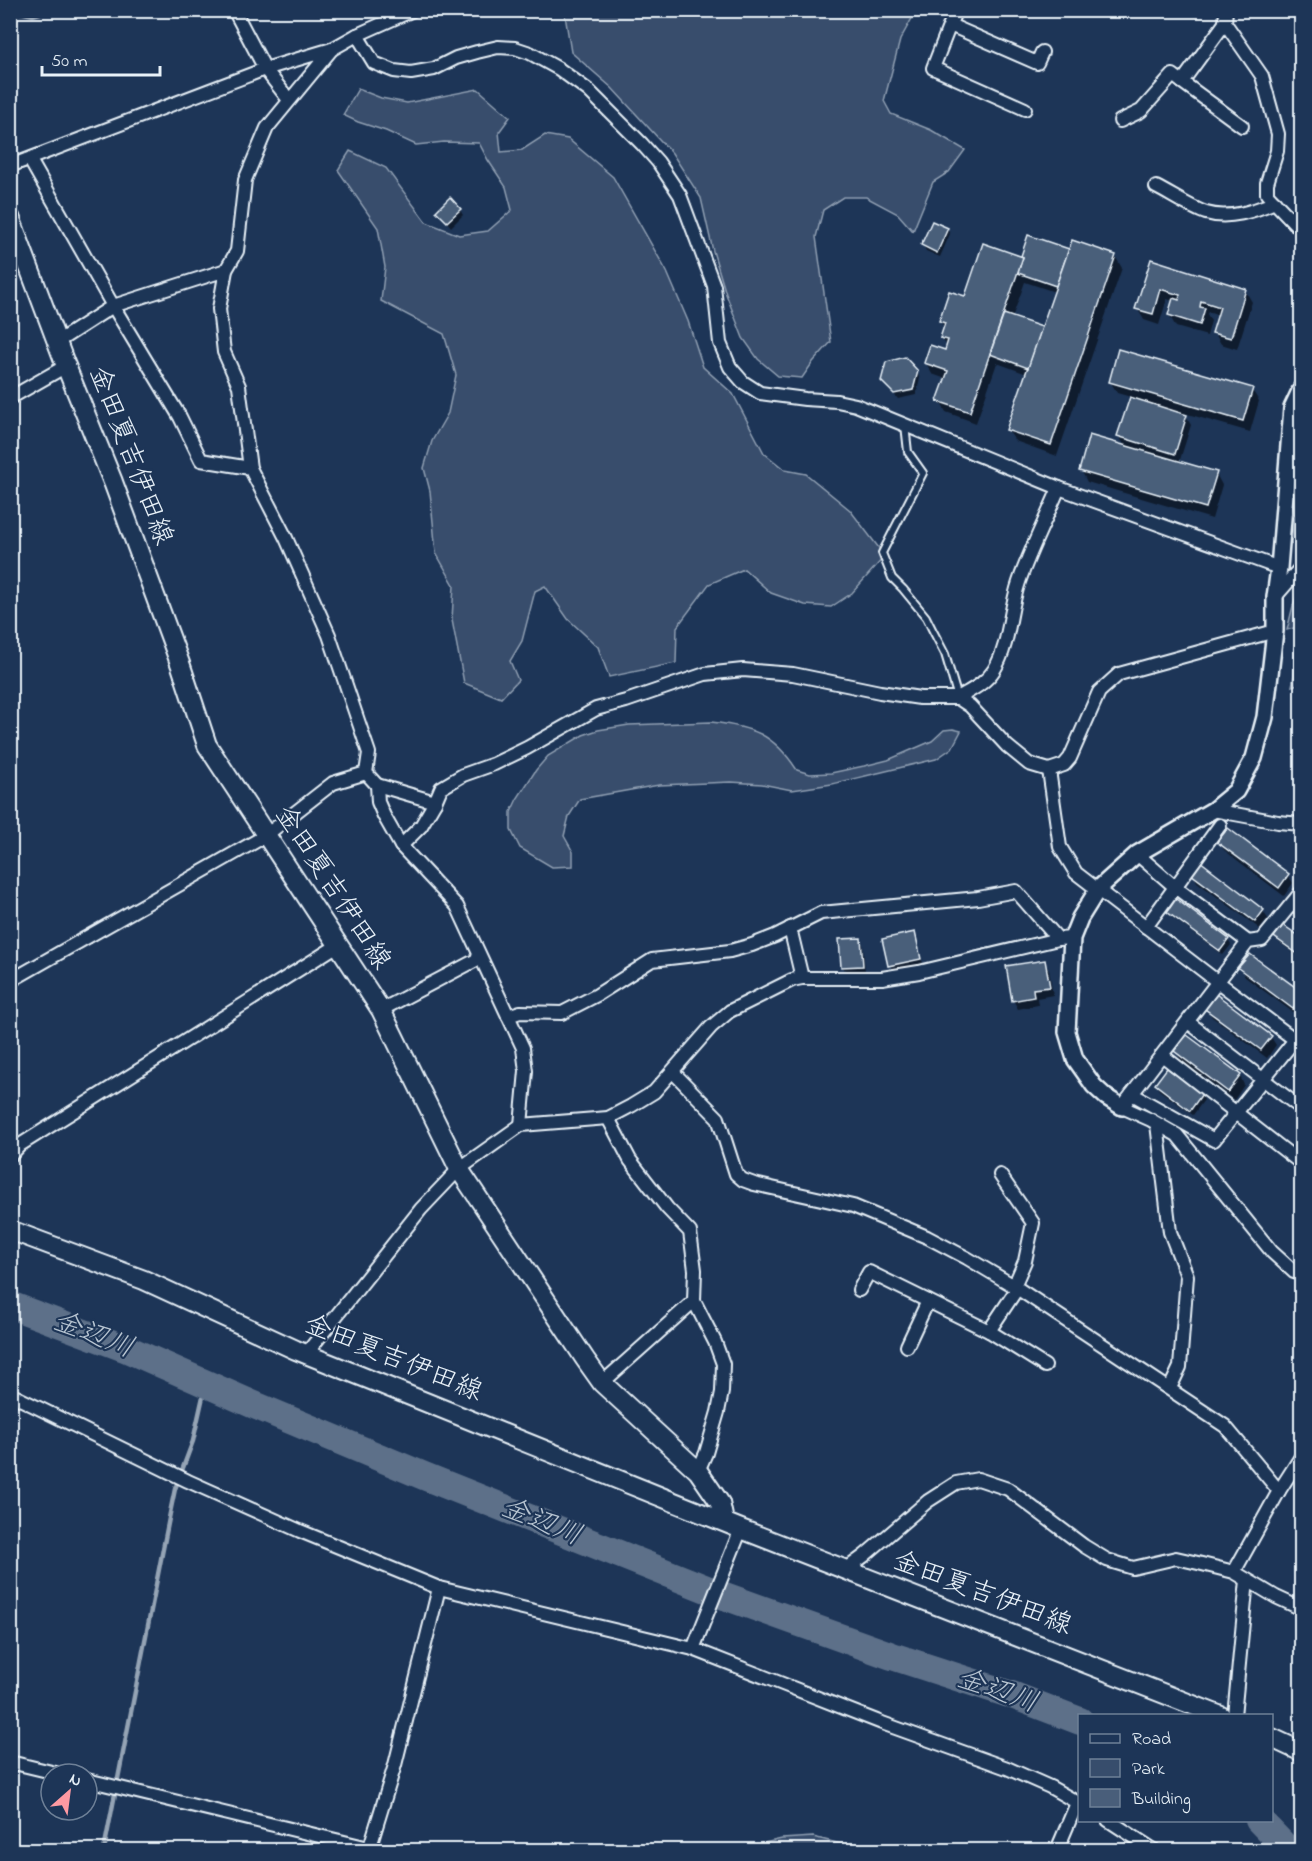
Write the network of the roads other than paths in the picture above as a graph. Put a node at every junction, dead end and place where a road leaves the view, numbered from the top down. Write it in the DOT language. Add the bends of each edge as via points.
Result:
graph roads {
  1 [pos="234,10"];
  2 [pos="413,10"];
  3 [pos="958,10"];
  4 [pos="1225,17"];
  5 [pos="950,25"];
  6 [pos="357,35"];
  7 [pos="332,49"];
  8 [pos="1042,52"];
  9 [pos="265,69"];
  10 [pos="1182,82"];
  11 [pos="290,100"];
  12 [pos="1024,109"];
  13 [pos="1120,122"];
  14 [pos="1242,126"];
  15 [pos="30,160"];
  16 [pos="10,166"];
  17 [pos="1156,187"];
  18 [pos="1275,202"];
  19 [pos="10,217"];
  20 [pos="1302,231"];
  21 [pos="226,270"];
  22 [pos="113,306"];
  23 [pos="57,342"];
  24 [pos="66,366"];
  25 [pos="1302,387"];
  26 [pos="10,398"];
  27 [pos="905,424"];
  28 [pos="250,468"];
  29 [pos="1059,488"];
  30 [pos="1302,566"];
  31 [pos="1280,568"];
  32 [pos="1275,597"];
  33 [pos="1275,630"];
  34 [pos="958,698"];
  35 [pos="1049,771"];
  36 [pos="366,772"];
  37 [pos="376,784"];
  38 [pos="435,802"];
  39 [pos="1213,810"];
  40 [pos="1302,824"];
  41 [pos="1220,825"];
  42 [pos="265,836"];
  43 [pos="401,846"];
  44 [pos="1137,854"];
  45 [pos="1175,887"];
  46 [pos="1098,889"];
  47 [pos="1302,891"];
  48 [pos="1146,927"];
  49 [pos="790,928"];
  50 [pos="1065,939"];
  51 [pos="1248,942"];
  52 [pos="338,945"];
  53 [pos="480,958"];
  54 [pos="801,978"];
  55 [pos="10,981"];
  56 [pos="1218,982"];
  57 [pos="381,1010"];
  58 [pos="508,1016"];
  59 [pos="1188,1022"];
  60 [pos="1299,1039"];
  61 [pos="1162,1055"];
  62 [pos="673,1072"];
  63 [pos="1263,1079"];
  64 [pos="1132,1094"];
  65 [pos="1122,1107"];
  66 [pos="1302,1109"];
  67 [pos="1236,1113"];
  68 [pos="608,1118"];
  69 [pos="1157,1124"];
  70 [pos="521,1125"];
  71 [pos="10,1156"];
  72 [pos="1302,1164"];
  73 [pos="459,1169"];
  74 [pos="1000,1175"];
  75 [pos="10,1230"];
  76 [pos="1302,1275"];
  77 [pos="1016,1288"];
  78 [pos="859,1290"];
  79 [pos="694,1301"];
  80 [pos="928,1301"];
  81 [pos="989,1330"];
  82 [pos="907,1346"];
  83 [pos="306,1354"];
  84 [pos="1045,1366"];
  85 [pos="602,1383"];
  86 [pos="1170,1388"];
  87 [pos="10,1394"];
  88 [pos="1302,1455"];
  89 [pos="698,1471"];
  90 [pos="1279,1491"];
  91 [pos="734,1530"];
  92 [pos="845,1570"];
  93 [pos="1234,1572"];
  94 [pos="1247,1580"];
  95 [pos="439,1588"];
  96 [pos="1302,1609"];
  97 [pos="693,1649"];
  98 [pos="1216,1714"];
  99 [pos="1234,1714"];
  100 [pos="1273,1738"];
  101 [pos="1302,1752"];
  102 [pos="10,1762"];
  103 [pos="39,1769"];
  104 [pos="99,1783"];
  105 [pos="1078,1803"];
  106 [pos="1110,1822"];
  107 [pos="369,1849"];
  108 [pos="1057,1851"];
  109 [pos="1154,1851"];
  1 -- 9 [label="street"];
  2 -- 6 [label="street"];
  3 -- 5 [label="street"];
  4 -- 10 [label="street"];
  4 -- 18 [label="street" via="1262,76 1278,134 1267,183 1267,194"];
  5 -- 8 [label="street" via="1037,63"];
  5 -- 12 [label="street" via="933,68"];
  6 -- 7 [label="street"];
  6 -- 27 [label="street" via="374,63 394,71 434,69 477,52 515,48 540,58 589,91 658,162 680,195 714,286 720,343 730,368 743,382 760,393 837,400"];
  7 -- 9 [label="street"];
  7 -- 11 [label="street"];
  9 -- 11 [label="street"];
  9 -- 15 [label="street"];
  10 -- 13 [label="street" via="1173,75 1142,111"];
  10 -- 14 [label="street"];
  11 -- 21 [label="street" via="267,128 245,180 237,251"];
  15 -- 16 [label="street"];
  15 -- 22 [label="street"];
  17 -- 18 [label="street" via="1207,214 1254,212"];
  18 -- 20 [label="street"];
  19 -- 23 [label="main road, 金田夏吉伊田線"];
  21 -- 22 [label="street"];
  21 -- 28 [label="street" via="219,309 224,352 239,386"];
  22 -- 23 [label="street"];
  22 -- 28 [label="street" via="180,417 201,460"];
  23 -- 24 [label="main road, 金田夏吉伊田線"];
  24 -- 26 [label="street"];
  24 -- 42 [label="main road, 金田夏吉伊田線" via="113,482 207,746"];
  25 -- 31 [label="street" via="1292,408"];
  27 -- 29 [label="street"];
  27 -- 34 [label="lane" via="908,452 923,473 882,553 892,578 926,617 945,654"];
  28 -- 36 [label="street" via="329,635 369,753"];
  29 -- 31 [label="street"];
  29 -- 34 [label="street" via="1020,579 1002,655 979,686"];
  30 -- 32 [label="street"];
  31 -- 32 [label="street"];
  32 -- 33 [label="street"];
  33 -- 35 [label="street" via="1119,674 1099,692 1071,758"];
  33 -- 39 [label="street" via="1265,717 1254,758 1236,791"];
  34 -- 35 [label="street" via="1006,747 1029,764"];
  34 -- 38 [label="street" via="920,698 793,674 743,670 705,674 596,709 527,748 463,775 441,788"];
  35 -- 46 [label="street" via="1060,847 1076,873"];
  36 -- 37 [label="street"];
  36 -- 42 [label="street" via="333,783"];
  37 -- 38 [label="street"];
  37 -- 43 [label="street" via="378,802"];
  38 -- 43 [label="street" via="421,826"];
  39 -- 40 [label="street"];
  39 -- 44 [label="street"];
  41 -- 45 [label="street"];
  42 -- 52 [label="main road, 金田夏吉伊田線"];
  42 -- 55 [label="street"];
  43 -- 53 [label="street" via="457,906"];
  44 -- 45 [label="street"];
  44 -- 46 [label="street"];
  45 -- 48 [label="street"];
  45 -- 51 [label="street"];
  46 -- 48 [label="street"];
  46 -- 50 [label="street"];
  47 -- 51 [label="street" via="1262,940"];
  48 -- 56 [label="street"];
  49 -- 50 [label="street" via="821,913 1016,891"];
  49 -- 54 [label="street"];
  49 -- 58 [label="street" via="730,951 652,960 562,1013 520,1012"];
  50 -- 54 [label="street" via="882,978"];
  50 -- 65 [label="street" via="1067,1032 1075,1059 1094,1086"];
  51 -- 56 [label="street"];
  52 -- 57 [label="main road, 金田夏吉伊田線"];
  52 -- 71 [label="street" via="20,1145"];
  53 -- 57 [label="street"];
  53 -- 58 [label="street"];
  54 -- 62 [label="street" via="730,1011 705,1033"];
  56 -- 59 [label="street"];
  56 -- 60 [label="street"];
  57 -- 73 [label="main road, 金田夏吉伊田線"];
  58 -- 70 [label="street" via="523,1048 526,1071"];
  59 -- 61 [label="street"];
  59 -- 63 [label="street"];
  60 -- 63 [label="street"];
  61 -- 64 [label="street"];
  61 -- 67 [label="street"];
  62 -- 68 [label="street" via="654,1092"];
  62 -- 77 [label="street" via="718,1118 735,1174 743,1180 854,1206 927,1237"];
  63 -- 66 [label="street"];
  63 -- 67 [label="street"];
  64 -- 65 [label="street"];
  64 -- 67 [label="street" via="1214,1140"];
  65 -- 69 [label="street"];
  67 -- 72 [label="street"];
  68 -- 70 [label="street"];
  68 -- 79 [label="street" via="630,1160 690,1232"];
  69 -- 76 [label="street" via="1177,1135 1272,1252"];
  69 -- 86 [label="street" via="1170,1232 1187,1276 1180,1367"];
  70 -- 73 [label="street"];
  73 -- 83 [label="street" via="421,1209"];
  73 -- 85 [label="main road, 金田夏吉伊田線"];
  74 -- 77 [label="street" via="1033,1223"];
  75 -- 83 [label="main road, 金田夏吉伊田線" via="144,1280"];
  77 -- 81 [label="street"];
  77 -- 86 [label="street"];
  78 -- 80 [label="street" via="869,1272"];
  79 -- 85 [label="street"];
  79 -- 89 [label="street" via="723,1364 718,1412"];
  80 -- 81 [label="street"];
  80 -- 82 [label="street"];
  81 -- 84 [label="street"];
  83 -- 91 [label="main road, 金田夏吉伊田線"];
  85 -- 89 [label="main road, 金田夏吉伊田線"];
  86 -- 90 [label="street" via="1225,1426"];
  87 -- 95 [label="street" via="188,1481"];
  88 -- 90 [label="street"];
  89 -- 91 [label="main road, 金田夏吉伊田線"];
  90 -- 93 [label="street"];
  91 -- 92 [label="main road, 金田夏吉伊田線"];
  91 -- 97 [label="street"];
  92 -- 93 [label="street" via="928,1501 956,1483 978,1479 1008,1490 1107,1560 1133,1568 1176,1558"];
  92 -- 98 [label="main road, 金田夏吉伊田線"];
  93 -- 94 [label="street"];
  94 -- 96 [label="street"];
  94 -- 99 [label="street"];
  95 -- 97 [label="street"];
  95 -- 107 [label="street"];
  97 -- 105 [label="street" via="1007,1768"];
  100 -- 101 [label="main road"];
  102 -- 103 [label="street"];
  104 -- 107 [label="street"];
  105 -- 108 [label="street"];
  106 -- 109 [label="street"];
}
